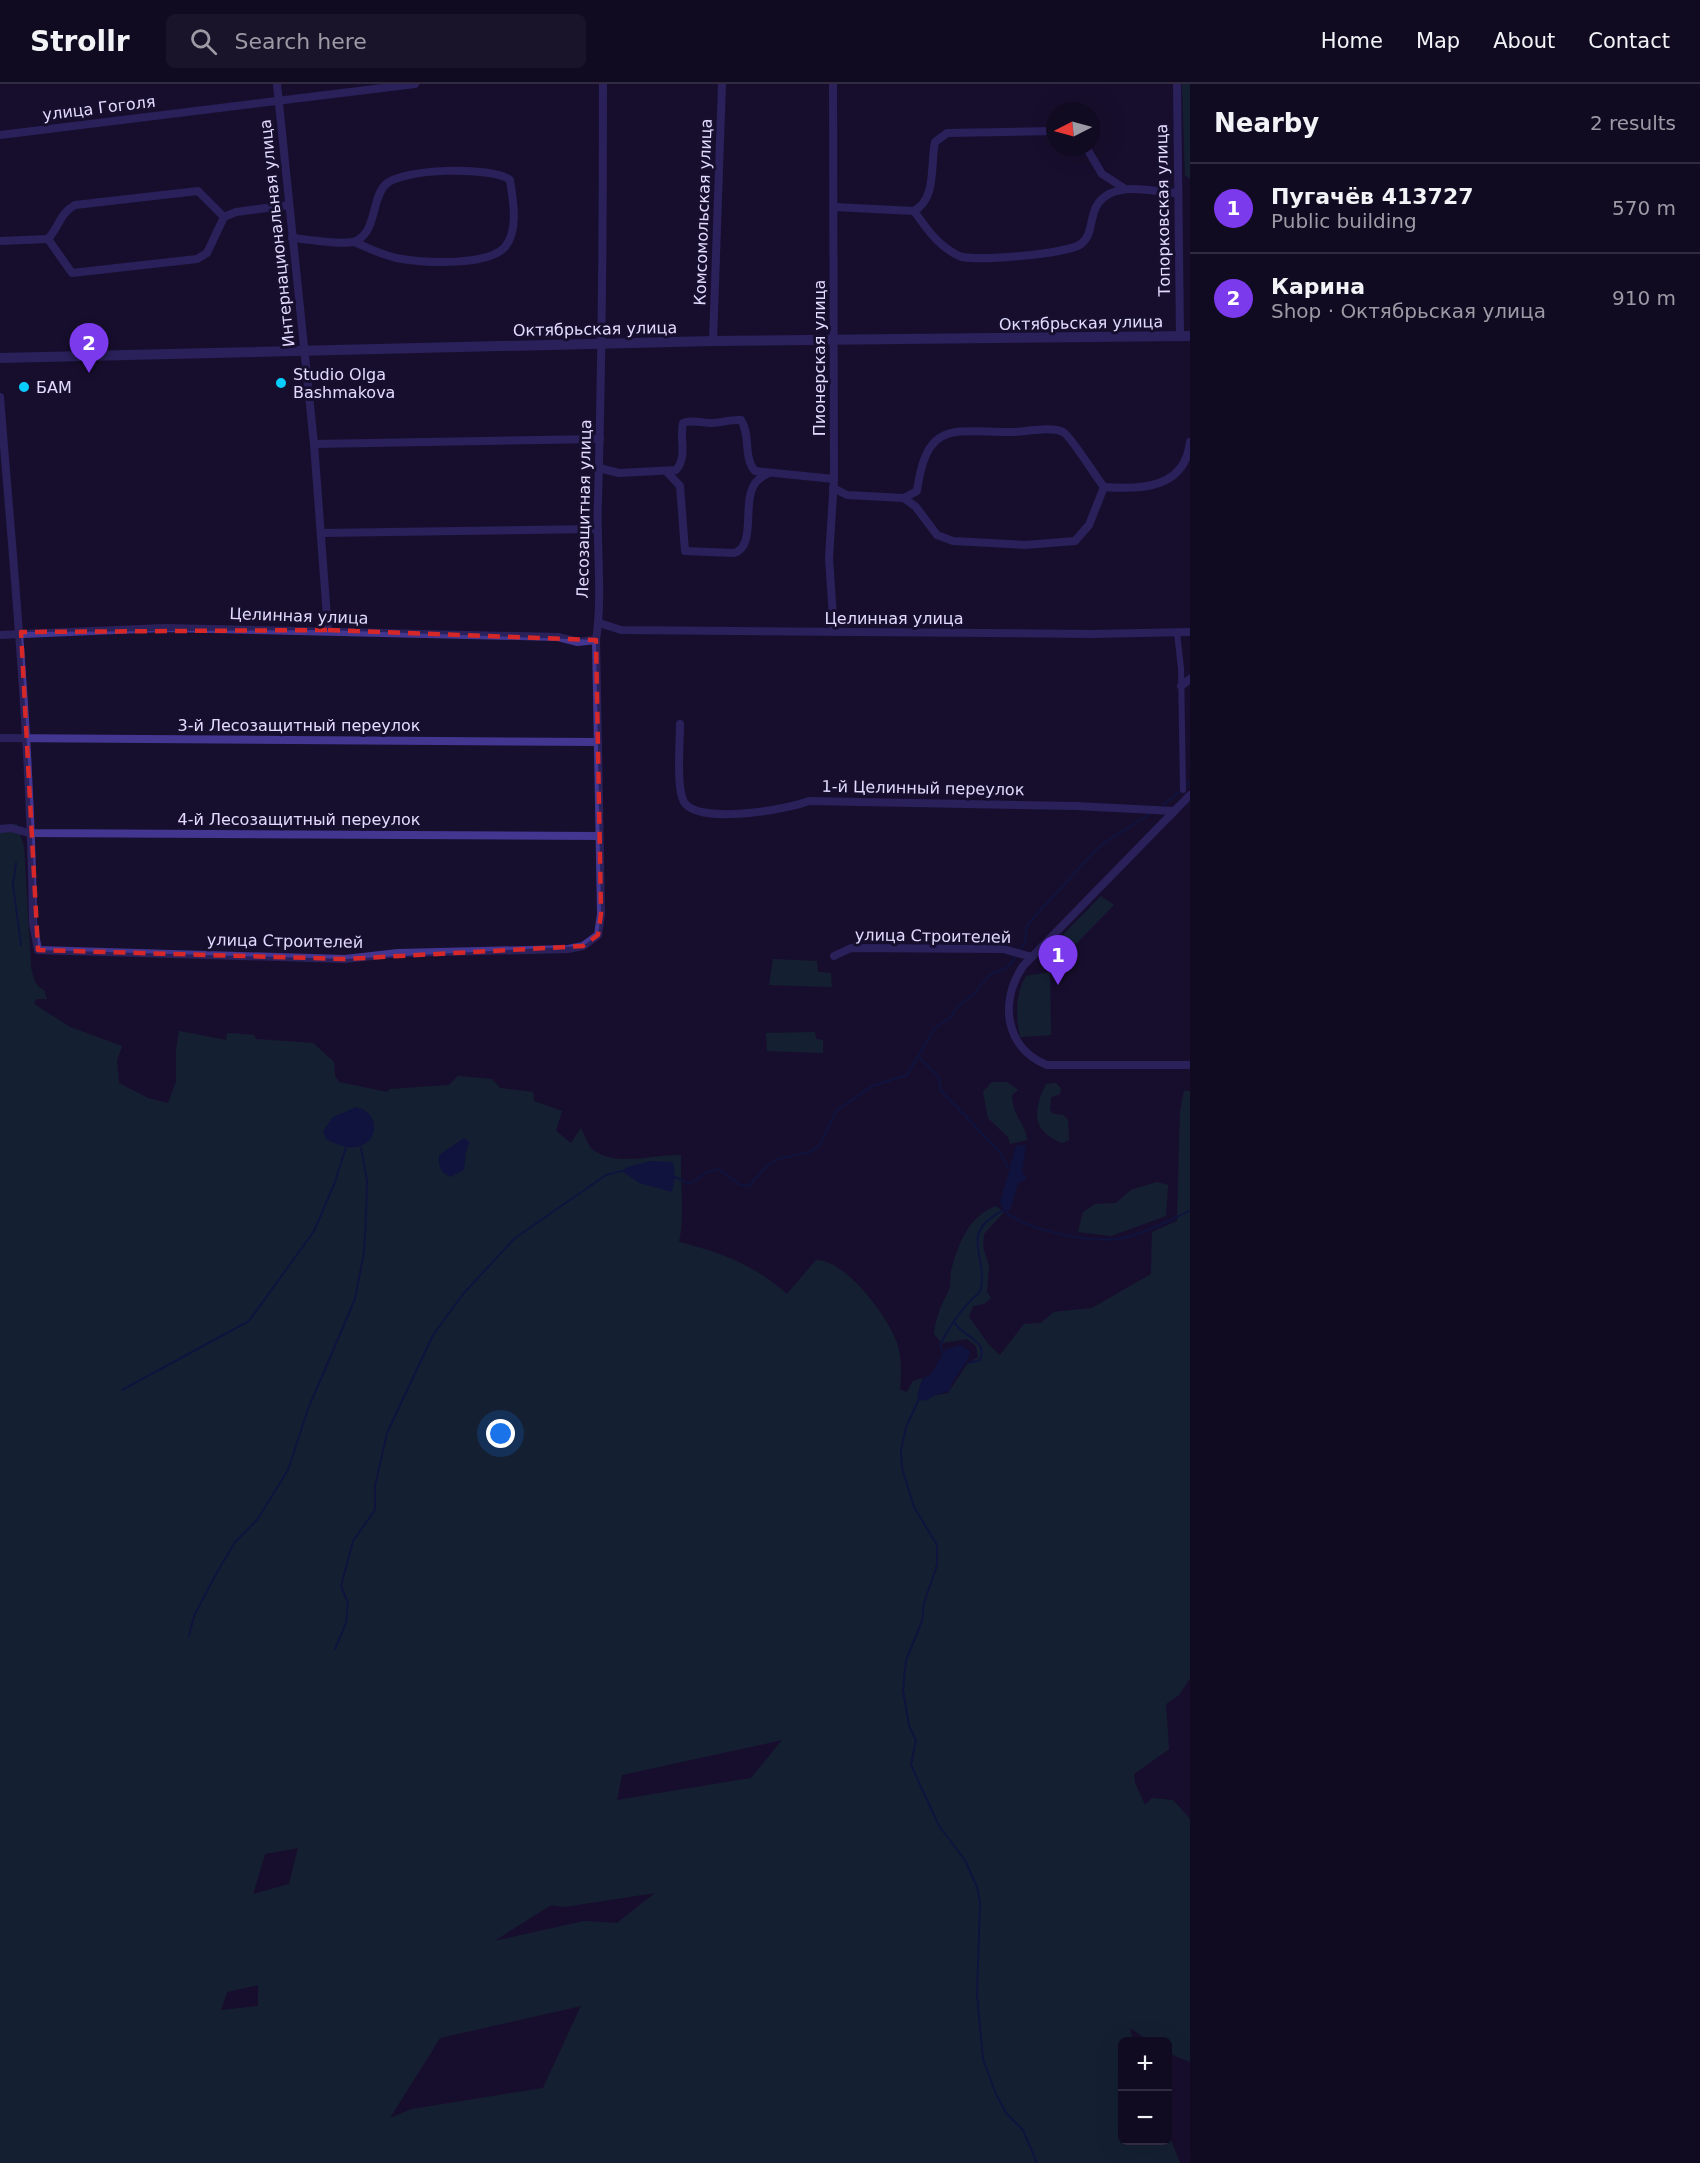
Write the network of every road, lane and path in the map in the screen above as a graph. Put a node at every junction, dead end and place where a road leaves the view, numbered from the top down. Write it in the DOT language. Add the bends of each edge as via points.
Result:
graph roads {
  1 [pos="277,84"];
  2 [pos="415,84"];
  3 [pos="603,84"];
  4 [pos="722,84"];
  5 [pos="833,84"];
  6 [pos="1177,84"];
  7 [pos="278,101"];
  8 [pos="1046,131"];
  9 [pos="0,135"];
  10 [pos="1091,156"];
  11 [pos="1124,188"];
  12 [pos="1177,193"];
  13 [pos="289,205"];
  14 [pos="834,207"];
  15 [pos="914,211"];
  16 [pos="224,217"];
  17 [pos="48,238"];
  18 [pos="292,238"];
  19 [pos="0,241"];
  20 [pos="354,242"];
  21 [pos="1185,336"];
  22 [pos="713,341"];
  23 [pos="833,341"];
  24 [pos="601,344"];
  25 [pos="305,351"];
  26 [pos="0,358"];
  27 [pos="0,397"];
  28 [pos="600,439"];
  29 [pos="1190,442"];
  30 [pos="314,444"];
  31 [pos="2,449"];
  32 [pos="599,468"];
  33 [pos="668,473"];
  34 [pos="769,473"];
  35 [pos="833,484"];
  36 [pos="1104,487"];
  37 [pos="904,498"];
  38 [pos="597,529"];
  39 [pos="321,533"];
  40 [pos="11,540"];
  41 [pos="0,541"];
  42 [pos="599,623"];
  43 [pos="328,630"];
  44 [pos="21,632"];
  45 [pos="834,632"];
  46 [pos="1190,632"];
  47 [pos="1177,633"];
  48 [pos="0,634"];
  49 [pos="596,640"];
  50 [pos="1190,679"];
  51 [pos="1181,686"];
  52 [pos="680,724"];
  53 [pos="0,738"];
  54 [pos="26,738"];
  55 [pos="597,742"];
  56 [pos="1187,793"];
  57 [pos="1174,811"];
  58 [pos="0,829"];
  59 [pos="29,832"];
  60 [pos="598,836"];
  61 [pos="598,935"];
  62 [pos="834,956"];
  63 [pos="1032,957"];
  64 [pos="1190,1065"];
  1 -- 7 [label="street, Интернациональная улица"];
  2 -- 7 [label="street, улица Гоголя"];
  3 -- 24 [label="street, Лесозащитная улица"];
  4 -- 22 [label="street, Комсомольская улица"];
  5 -- 14 [label="street, Пионерская улица"];
  6 -- 12 [label="street, Топорковская улица"];
  7 -- 9 [label="street, улица Гоголя"];
  7 -- 13 [label="street, Интернациональная улица"];
  8 -- 15 [label="street" via="947,134 935,142 930,192 924,205"];
  10 -- 11 [label="street" via="1102,174"];
  11 -- 12 [label="street"];
  11 -- 15 [label="street" via="1107,195 1095,207 1089,235 1081,244 1043,255 961,257 939,245"];
  12 -- 21 [label="street, Топорковская улица"];
  13 -- 16 [label="street"];
  13 -- 18 [label="street, Интернациональная улица"];
  14 -- 15 [label="street"];
  14 -- 23 [label="street, Пионерская улица"];
  16 -- 17 [label="street" via="198,191 75,205 64,211"];
  16 -- 17 [label="street" via="207,253 197,259 72,273"];
  17 -- 19 [label="street"];
  18 -- 20 [label="street"];
  18 -- 25 [label="street, Интернациональная улица"];
  20 -- 20 [label="street" via="400,259 447,262 493,256 505,246 513,230 510,180 492,171 397,177 385,185 370,225"];
  21 -- 23 [label="street, Октябрьская улица"];
  22 -- 23 [label="street, Октябрьская улица"];
  22 -- 24 [label="street, Октябрьская улица"];
  23 -- 35 [label="street, Пионерская улица"];
  24 -- 25 [label="street, Октябрьская улица"];
  24 -- 28 [label="street, Лесозащитная улица"];
  25 -- 26 [label="street, Октябрьская улица"];
  25 -- 30 [label="street, Интернациональная улица"];
  27 -- 31 [label="street"];
  28 -- 30 [label="street"];
  28 -- 32 [label="street, Лесозащитная улица"];
  29 -- 36 [label="street" via="1182,469 1174,476 1130,489"];
  30 -- 39 [label="street, Интернациональная улица"];
  31 -- 40 [label="street"];
  32 -- 33 [label="street" via="619,473"];
  32 -- 38 [label="street, Лесозащитная улица"];
  33 -- 34 [label="street" via="680,465 683,423 731,419 741,420 746,427 750,466"];
  33 -- 34 [label="street" via="680,486 685,550 734,553 746,544 749,497 756,481"];
  34 -- 35 [label="street"];
  35 -- 37 [label="street" via="847,495"];
  35 -- 45 [label="street, Пионерская улица" via="829,558"];
  36 -- 37 [label="street" via="1089,525 1075,541 1024,544 953,541 938,535"];
  36 -- 37 [label="street" via="1072,440 1062,432 987,430 946,433 935,440 921,463 916,490"];
  38 -- 39 [label="street"];
  38 -- 42 [label="street, Лесозащитная улица"];
  39 -- 43 [label="street, Интернациональная улица"];
  40 -- 41 [label="street"];
  40 -- 44 [label="street"];
  42 -- 45 [label="street, Целинная улица" via="621,630"];
  42 -- 49 [label="street, Лесозащитная улица"];
  43 -- 44 [label="street, Целинная улица" via="164,628"];
  43 -- 49 [label="street, Целинная улица"];
  44 -- 48 [label="street, Целинная улица"];
  44 -- 54 [label="street"];
  45 -- 47 [label="street, Целинная улица"];
  46 -- 47 [label="street, Целинная улица"];
  47 -- 51 [label="street"];
  49 -- 55 [label="street, Лесозащитная улица"];
  50 -- 51 [label="street"];
  51 -- 56 [label="street"];
  52 -- 57 [label="street, 1-й Целинный переулок" via="681,796 691,810 703,814 760,811 808,801"];
  53 -- 54 [label="street, 3-й Лесозащитный переулок"];
  54 -- 55 [label="street, 3-й Лесозащитный переулок"];
  54 -- 59 [label="street"];
  55 -- 60 [label="street, Лесозащитная улица"];
  56 -- 57 [label="street"];
  57 -- 63 [label="street"];
  58 -- 59 [label="street, 4-й Лесозащитный переулок"];
  59 -- 60 [label="street, 4-й Лесозащитный переулок"];
  59 -- 61 [label="street, улица Строителей" via="38,950 345,959 398,953 568,949 583,946"];
  60 -- 61 [label="street, Лесозащитная улица"];
  62 -- 63 [label="street, улица Строителей" via="851,948 1003,949"];
  63 -- 64 [label="street" via="1016,977 1010,1005 1012,1034 1031,1059 1065,1067"];
}
